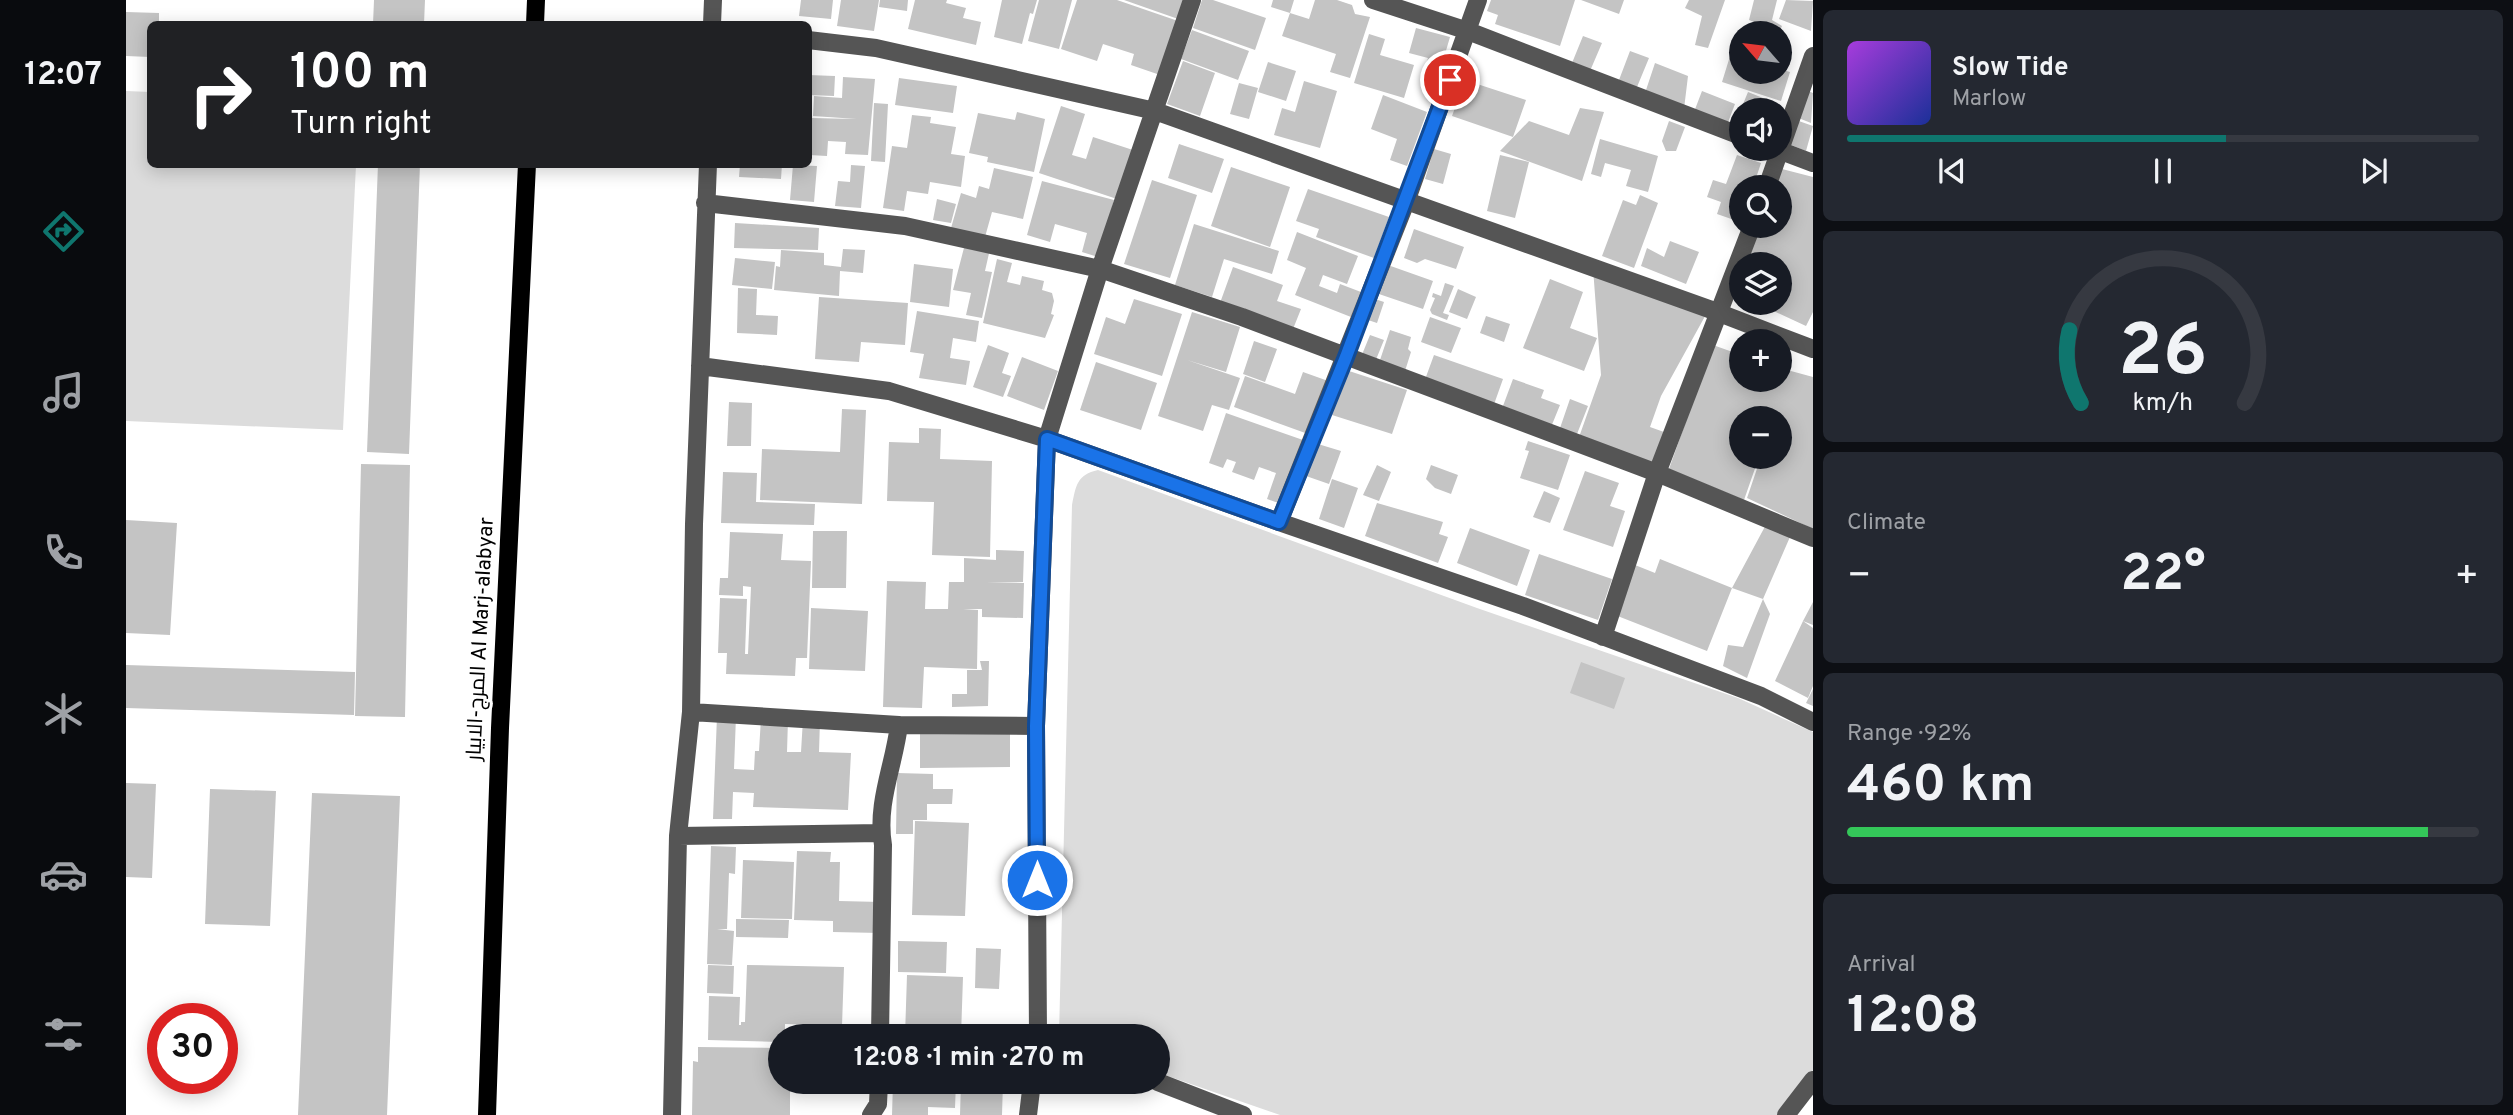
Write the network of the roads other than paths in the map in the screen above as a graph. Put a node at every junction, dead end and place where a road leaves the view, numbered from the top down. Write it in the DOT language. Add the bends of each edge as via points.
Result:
graph roads {
  1 [pos="537,0"];
  2 [pos="713,0"];
  3 [pos="1192,0"];
  4 [pos="1373,0"];
  5 [pos="1478,0"];
  6 [pos="535,21"];
  7 [pos="712,21"];
  8 [pos="1468,31"];
  9 [pos="812,40"];
  10 [pos="1813,56"];
  11 [pos="1154,111"];
  12 [pos="1792,112"];
  13 [pos="1729,130"];
  14 [pos="1792,155"];
  15 [pos="1813,163"];
  16 [pos="527,168"];
  17 [pos="708,168"];
  18 [pos="1406,202"];
  19 [pos="705,203"];
  20 [pos="1748,238"];
  21 [pos="1100,269"];
  22 [pos="1720,313"];
  23 [pos="1813,349"];
  24 [pos="1346,357"];
  25 [pos="700,366"];
  26 [pos="1047,439"];
  27 [pos="1657,473"];
  28 [pos="1279,522"];
  29 [pos="1813,538"];
  30 [pos="1603,637"];
  31 [pos="691,712"];
  32 [pos="1813,722"];
  33 [pos="898,725"];
  34 [pos="1036,726"];
  35 [pos="881,833"];
  36 [pos="678,836"];
  37 [pos="880,1024"];
  38 [pos="1040,1024"];
  39 [pos="1813,1080"];
  40 [pos="1170,1087"];
  41 [pos="878,1094"];
  42 [pos="1031,1094"];
  43 [pos="487,1115"];
  44 [pos="672,1115"];
  45 [pos="871,1115"];
  46 [pos="1028,1115"];
  47 [pos="1243,1115"];
  48 [pos="1786,1115"];
  1 -- 6 [label="main road"];
  2 -- 7 [label="street"];
  3 -- 11 [label="street"];
  4 -- 8 [label="street"];
  5 -- 8 [label="street"];
  8 -- 13 [label="street"];
  8 -- 18 [label="street"];
  9 -- 11 [label="street" via="876,48"];
  10 -- 12 [label="street"];
  11 -- 18 [label="street"];
  11 -- 21 [label="street"];
  14 -- 15 [label="street"];
  16 -- 43 [label="main road, المرج-الابيار Al Marj-alabyar" via="500,715"];
  17 -- 19 [label="street"];
  18 -- 22 [label="street"];
  18 -- 24 [label="street"];
  19 -- 21 [label="street" via="905,226"];
  19 -- 25 [label="street"];
  20 -- 22 [label="street"];
  21 -- 24 [label="street"];
  21 -- 26 [label="street"];
  22 -- 23 [label="street"];
  22 -- 27 [label="street"];
  24 -- 27 [label="street"];
  24 -- 28 [label="street"];
  25 -- 26 [label="street" via="889,391"];
  25 -- 31 [label="street"];
  26 -- 28 [label="street"];
  26 -- 34 [label="street"];
  27 -- 29 [label="street"];
  27 -- 30 [label="street"];
  28 -- 30 [label="street"];
  30 -- 32 [label="street" via="1761,696"];
  31 -- 33 [label="street"];
  31 -- 36 [label="street"];
  33 -- 34 [label="street"];
  33 -- 35 [label="street" via="896,752 884,791"];
  34 -- 38 [label="street"];
  35 -- 36 [label="street"];
  35 -- 37 [label="street"];
  36 -- 44 [label="street"];
  39 -- 48 [label="street"];
  40 -- 47 [label="street"];
  41 -- 45 [label="street"];
  42 -- 46 [label="street"];
}
